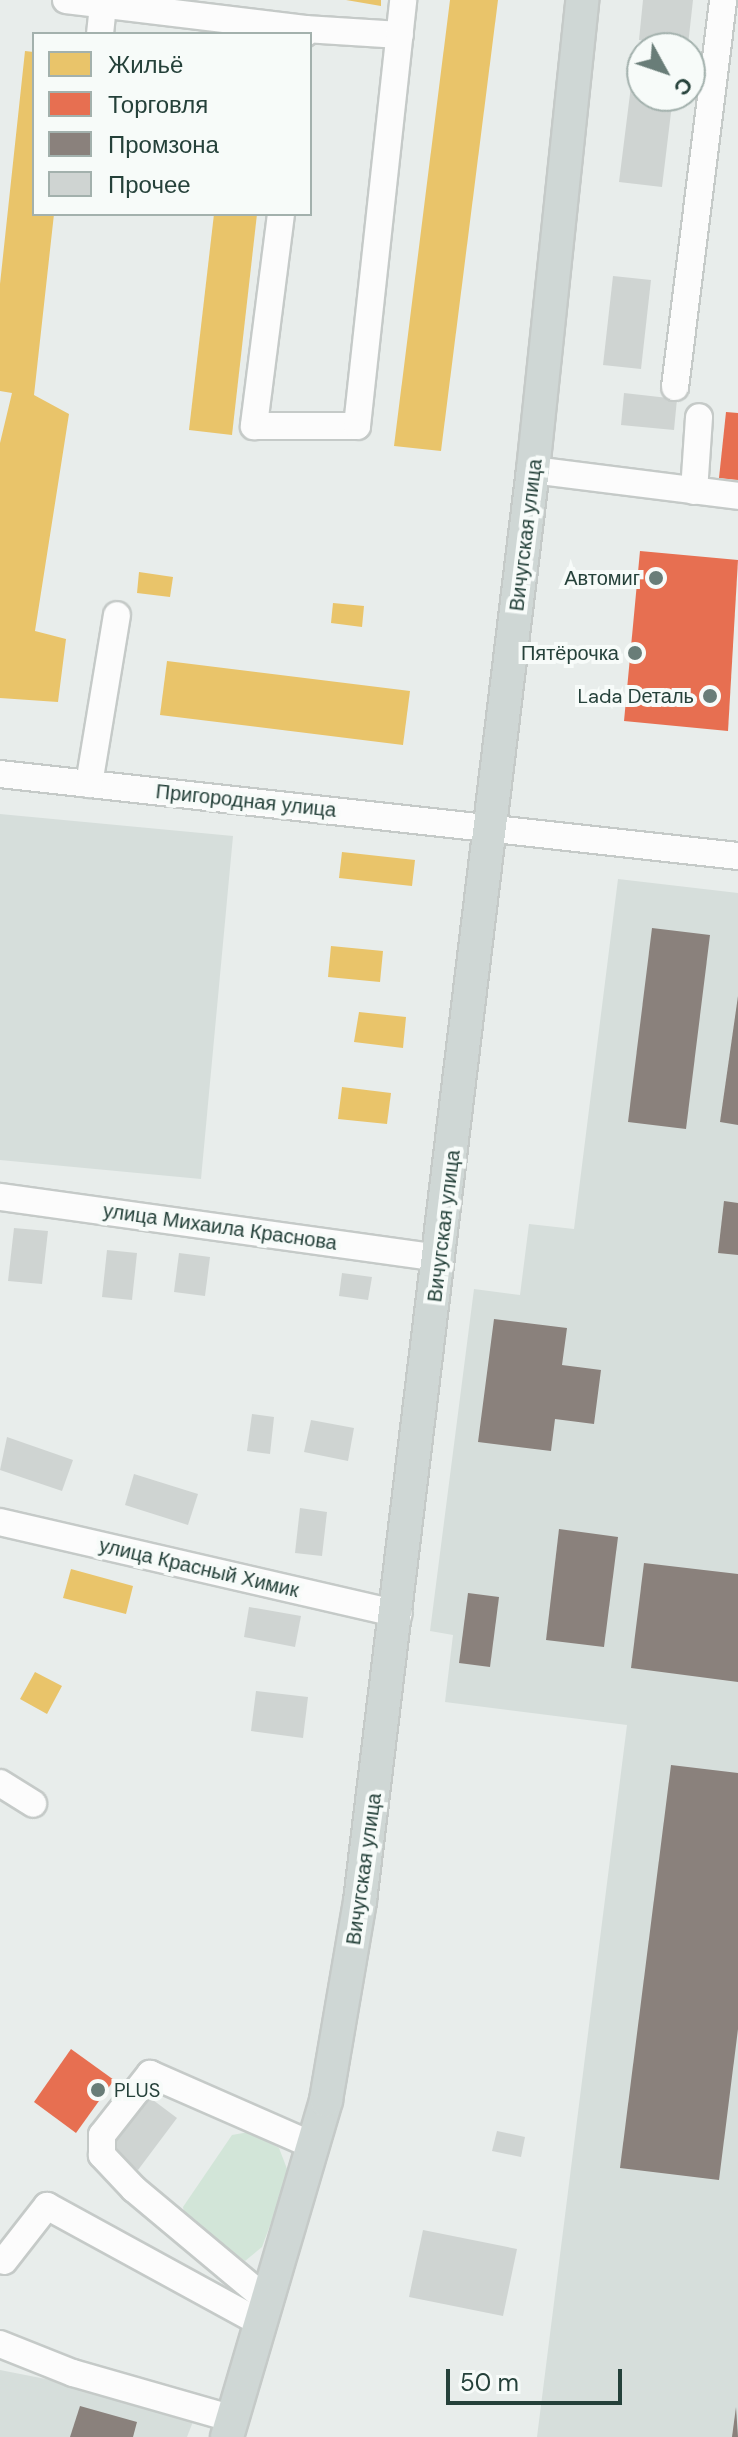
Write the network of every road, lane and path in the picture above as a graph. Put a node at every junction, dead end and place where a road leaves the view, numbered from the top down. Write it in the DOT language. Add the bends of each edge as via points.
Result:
graph roads {
  1 [pos="66,0"];
  2 [pos="403,0"];
  3 [pos="582,0"];
  4 [pos="723,0"];
  5 [pos="103,4"];
  6 [pos="304,31"];
  7 [pos="100,32"];
  8 [pos="400,35"];
  9 [pos="281,216"];
  10 [pos="675,387"];
  11 [pos="699,417"];
  12 [pos="533,470"];
  13 [pos="694,491"];
  14 [pos="738,496"];
  15 [pos="117,615"];
  16 [pos="0,774"];
  17 [pos="89,784"];
  18 [pos="491,827"];
  19 [pos="738,856"];
  20 [pos="0,1197"];
  21 [pos="440,1258"];
  22 [pos="0,1522"];
  23 [pos="399,1614"];
  24 [pos="0,1783"];
  25 [pos="33,1804"];
  26 [pos="314,2146"];
  27 [pos="4,2261"];
  28 [pos="265,2312"];
  29 [pos="0,2344"];
  30 [pos="230,2428"];
  1 -- 5 [label="street"];
  2 -- 8 [label="street"];
  3 -- 12 [label="main road, Вичугская улица"];
  4 -- 10 [label="street"];
  5 -- 6 [label="street"];
  5 -- 7 [label="street"];
  6 -- 8 [label="street"];
  8 -- 9 [label="street" via="357,426 254,426"];
  11 -- 13 [label="street"];
  12 -- 13 [label="street"];
  12 -- 18 [label="main road, Вичугская улица"];
  13 -- 14 [label="street"];
  15 -- 17 [label="street"];
  16 -- 17 [label="street, Пригородная улица"];
  17 -- 18 [label="street, Пригородная улица"];
  18 -- 19 [label="street, Пригородная улица"];
  18 -- 21 [label="main road, Вичугская улица"];
  20 -- 21 [label="street, улица Михаила Краснова"];
  21 -- 23 [label="main road, Вичугская улица"];
  22 -- 23 [label="street, улица Красный Химик"];
  23 -- 26 [label="main road, Вичугская улица" via="360,1901"];
  24 -- 25 [label="street"];
  26 -- 28 [label="main road, Вичугская улица"];
  26 -- 28 [label="street" via="150,2074 102,2135 102,2155"];
  27 -- 28 [label="street" via="47,2206"];
  28 -- 30 [label="main road, Вичугская улица"];
  29 -- 30 [label="street"];
}
